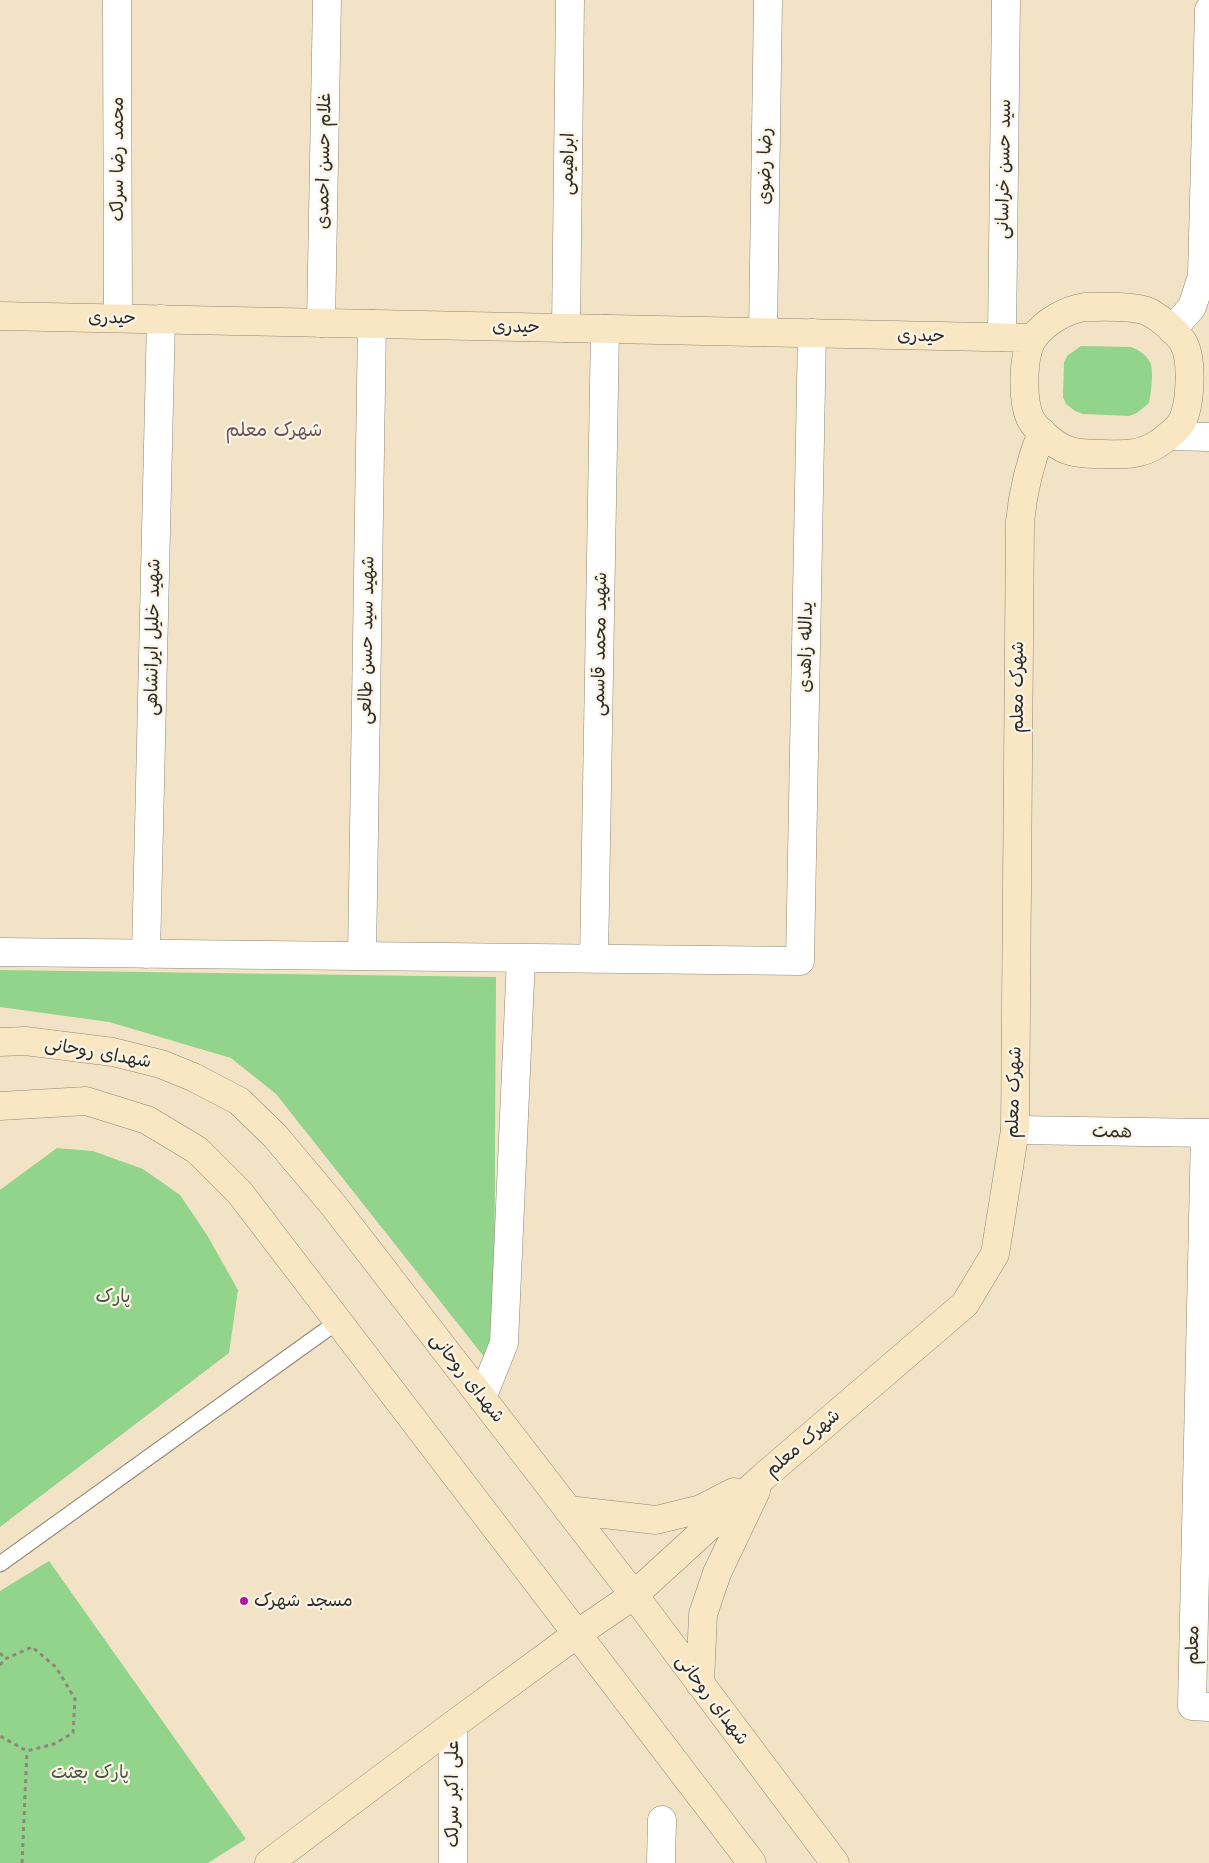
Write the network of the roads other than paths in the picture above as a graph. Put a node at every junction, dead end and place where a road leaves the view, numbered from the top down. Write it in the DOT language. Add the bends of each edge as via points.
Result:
graph roads {
  1 [pos="117,0"];
  2 [pos="327,0"];
  3 [pos="570,0"];
  4 [pos="768,0"];
  5 [pos="1006,0"];
  6 [pos="1209,10"];
  7 [pos="0,316"];
  8 [pos="118,318"];
  9 [pos="160,320"];
  10 [pos="321,323"];
  11 [pos="372,324"];
  12 [pos="566,328"];
  13 [pos="605,329"];
  14 [pos="1172,330"];
  15 [pos="763,332"];
  16 [pos="812,333"];
  17 [pos="1002,337"];
  18 [pos="1033,338"];
  19 [pos="1042,432"];
  20 [pos="1169,436"];
  21 [pos="1209,436"];
  22 [pos="0,952"];
  23 [pos="146,954"];
  24 [pos="362,956"];
  25 [pos="521,958"];
  26 [pos="594,959"];
  27 [pos="0,1042"];
  28 [pos="0,1106"];
  29 [pos="1015,1130"];
  30 [pos="1207,1133"];
  31 [pos="337,1322"];
  32 [pos="482,1398"];
  33 [pos="762,1478"];
  34 [pos="568,1510"];
  35 [pos="0,1564"];
  36 [pos="634,1595"];
  37 [pos="577,1634"];
  38 [pos="700,1684"];
  39 [pos="1200,1707"];
  40 [pos="453,1725"];
  41 [pos="662,1820"];
  42 [pos="269,1863"];
  43 [pos="453,1863"];
  44 [pos="661,1863"];
  45 [pos="752,1863"];
  46 [pos="835,1863"];
  1 -- 8 [label="street, محمد رضا سرلک"];
  2 -- 10 [label="street, غلام حسن احمدی"];
  3 -- 12 [label="street, ابراهیمی"];
  4 -- 15 [label="street, رضا رضوی"];
  5 -- 17 [label="street, سید حسن خراسانی"];
  6 -- 14 [label="street" via="1202,276 1192,307"];
  7 -- 8 [label="street, حیدری"];
  8 -- 9 [label="street, حیدری"];
  9 -- 10 [label="street, حیدری"];
  9 -- 23 [label="street, شهید خلیل ایرانشاهی"];
  10 -- 11 [label="street, حیدری"];
  11 -- 12 [label="street, حیدری"];
  11 -- 24 [label="street, شهید سید حسن طالعی"];
  12 -- 13 [label="street, حیدری"];
  13 -- 15 [label="street, حیدری"];
  13 -- 26 [label="street, شهید محمد قاسمی"];
  14 -- 18 [label="street" via="1147,312 1085,307 1058,316"];
  14 -- 20 [label="street" via="1183,342 1189,360 1187,406 1181,424"];
  15 -- 16 [label="street, حیدری"];
  16 -- 17 [label="street, حیدری"];
  16 -- 26 [label="street, یدالله زاهدی" via="800,961"];
  17 -- 18 [label="street, حیدری"];
  18 -- 19 [label="street" via="1026,356 1025,401 1030,419"];
  19 -- 20 [label="street" via="1066,450 1081,453 1144,452"];
  19 -- 29 [label="street, شهرک معلم" via="1023,490 1020,522"];
  20 -- 21 [label="street"];
  22 -- 23 [label="street"];
  23 -- 24 [label="street"];
  24 -- 25 [label="street"];
  25 -- 26 [label="street"];
  25 -- 32 [label="street" via="504,1342"];
  27 -- 32 [label="street, شهدای روحانی" via="25,1041 113,1052 193,1077 239,1101 275,1136 334,1206"];
  28 -- 31 [label="street" via="86,1101 147,1120 197,1150 240,1193"];
  29 -- 30 [label="street, همت"];
  29 -- 33 [label="street, شهرک معلم" via="996,1254 965,1304"];
  30 -- 39 [label="street, معلم"];
  31 -- 35 [label="lane"];
  31 -- 37 [label="street"];
  32 -- 34 [label="street, شهدای روحانی"];
  33 -- 34 [label="street" via="701,1509 656,1520"];
  33 -- 36 [label="street, شهرک معلم"];
  33 -- 38 [label="street" via="717,1574 703,1614"];
  34 -- 36 [label="street, شهدای روحانی"];
  36 -- 37 [label="street, شهرک معلم"];
  36 -- 38 [label="street, شهدای روحانی"];
  37 -- 40 [label="street, شهرک معلم"];
  37 -- 45 [label="street"];
  38 -- 46 [label="street, شهدای روحانی"];
  40 -- 42 [label="street, شهرک معلم"];
  40 -- 43 [label="street, علی اکبر سرلک"];
  41 -- 44 [label="street"];
}
